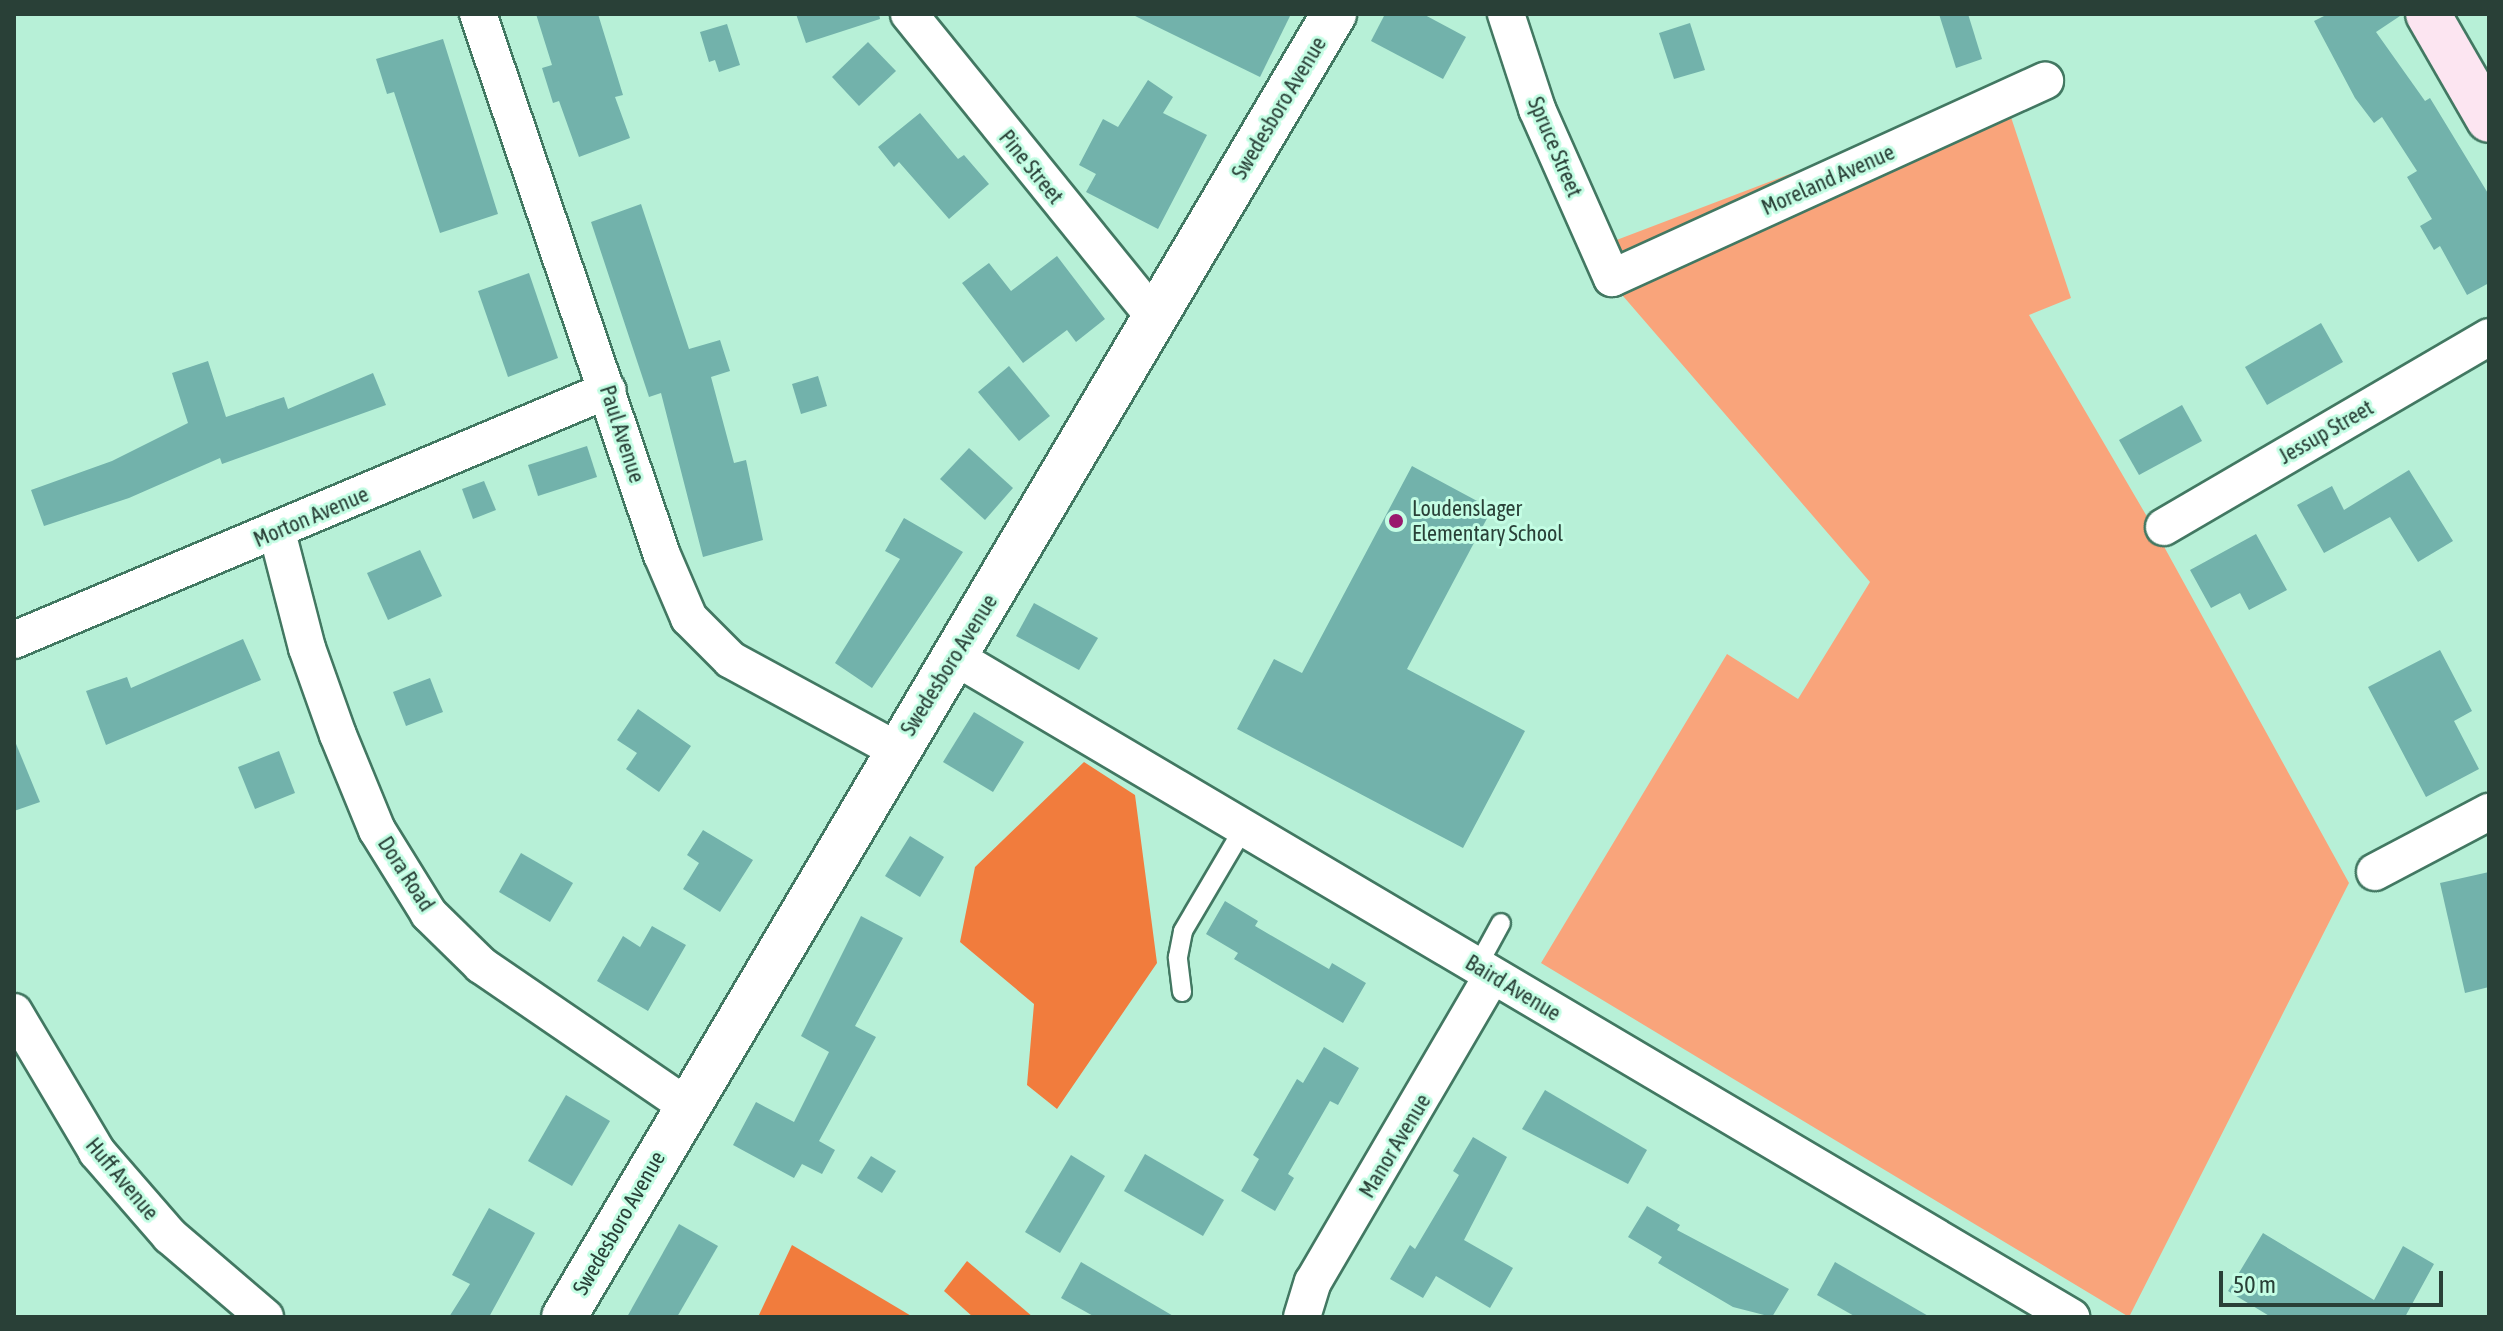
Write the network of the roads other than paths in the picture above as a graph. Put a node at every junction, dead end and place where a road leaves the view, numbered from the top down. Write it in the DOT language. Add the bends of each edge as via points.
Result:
graph roads {
  1 [pos="478,14"];
  2 [pos="909,14"];
  3 [pos="1334,14"];
  4 [pos="1506,14"];
  5 [pos="2428,14"];
  6 [pos="2045,81"];
  7 [pos="2489,120"];
  8 [pos="1612,278"];
  9 [pos="1155,318"];
  10 [pos="2489,337"];
  11 [pos="608,390"];
  12 [pos="2164,527"];
  13 [pos="277,532"];
  14 [pos="14,640"];
  15 [pos="955,657"];
  16 [pos="897,750"];
  17 [pos="2489,812"];
  18 [pos="1243,829"];
  19 [pos="2375,872"];
  20 [pos="1501,923"];
  21 [pos="1485,971"];
  22 [pos="1182,992"];
  23 [pos="14,1012"];
  24 [pos="687,1106"];
  25 [pos="2068,1316"];
  26 [pos="265,1317"];
  27 [pos="564,1317"];
  28 [pos="1302,1317"];
  1 -- 11 [label="street, Paul Avenue"];
  2 -- 9 [label="street, Pine Street"];
  3 -- 9 [label="street, Swedesboro Avenue"];
  4 -- 8 [label="street, Spruce Street" via="1537,109"];
  5 -- 7 [label="main road"];
  6 -- 8 [label="street, Moreland Avenue"];
  9 -- 15 [label="street, Swedesboro Avenue"];
  10 -- 12 [label="street, Jessup Street"];
  11 -- 13 [label="street, Morton Avenue"];
  11 -- 16 [label="street, Paul Avenue" via="662,555 689,618 731,660"];
  13 -- 14 [label="street, Morton Avenue"];
  13 -- 24 [label="street, Dora Road" via="307,648 338,735 377,830 429,914 481,965"];
  15 -- 16 [label="street, Swedesboro Avenue"];
  15 -- 18 [label="street, Baird Avenue"];
  16 -- 24 [label="street, Swedesboro Avenue"];
  17 -- 19 [label="street"];
  18 -- 21 [label="street, Baird Avenue"];
  18 -- 22 [label="lane" via="1183,931 1178,957"];
  20 -- 21 [label="lane"];
  21 -- 25 [label="street, Baird Avenue"];
  21 -- 28 [label="street, Manor Avenue" via="1313,1282"];
  23 -- 26 [label="street, Huff Avenue" via="75,1122 105,1161 170,1236"];
  24 -- 27 [label="street, Swedesboro Avenue"];
}
